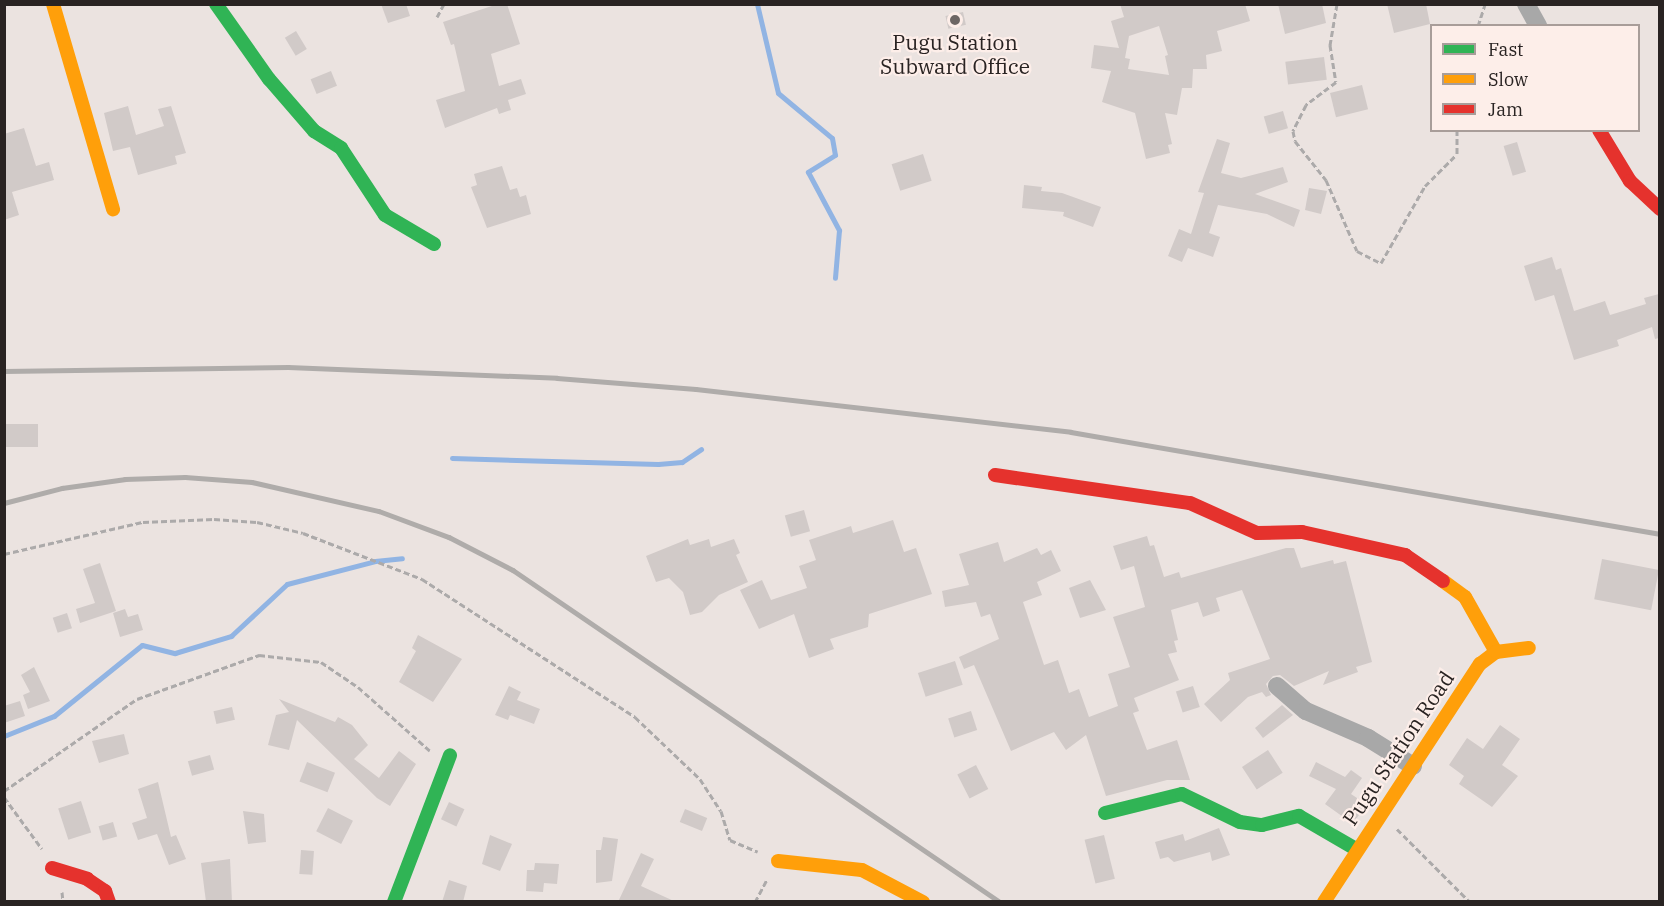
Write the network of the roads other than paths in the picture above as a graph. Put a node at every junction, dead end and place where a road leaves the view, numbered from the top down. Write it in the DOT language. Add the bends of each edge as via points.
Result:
graph roads {
  1 [pos="53,4"];
  2 [pos="216,4"];
  3 [pos="1526,4"];
  4 [pos="1537,24"];
  5 [pos="1600,132"];
  6 [pos="113,209"];
  7 [pos="1659,209"];
  8 [pos="434,244"];
  9 [pos="995,475"];
  10 [pos="1529,648"];
  11 [pos="1496,652"];
  12 [pos="1278,686"];
  13 [pos="448,761"];
  14 [pos="1413,766"];
  15 [pos="1106,813"];
  16 [pos="1356,849"];
  17 [pos="778,861"];
  18 [pos="52,868"];
  19 [pos="109,902"];
  20 [pos="394,902"];
  21 [pos="923,902"];
  22 [pos="1324,902"];
  1 -- 6 [label="street"];
  2 -- 8 [label="street" via="269,79 314,131 341,148 385,215"];
  3 -- 4 [label="street"];
  5 -- 7 [label="street" via="1630,181"];
  9 -- 11 [label="street" via="1190,503 1257,534 1302,532 1405,555 1465,597"];
  10 -- 11 [label="street"];
  11 -- 14 [label="street, Pugu Station Road" via="1480,664"];
  12 -- 14 [label="street" via="1305,711 1368,738"];
  13 -- 20 [label="street"];
  14 -- 16 [label="street, Pugu Station Road"];
  15 -- 16 [label="street" via="1182,795 1195,797 1240,822 1262,825 1299,816"];
  16 -- 22 [label="street, Pugu Station Road"];
  17 -- 21 [label="street" via="861,870"];
  18 -- 19 [label="street" via="87,879 105,891"];
}
